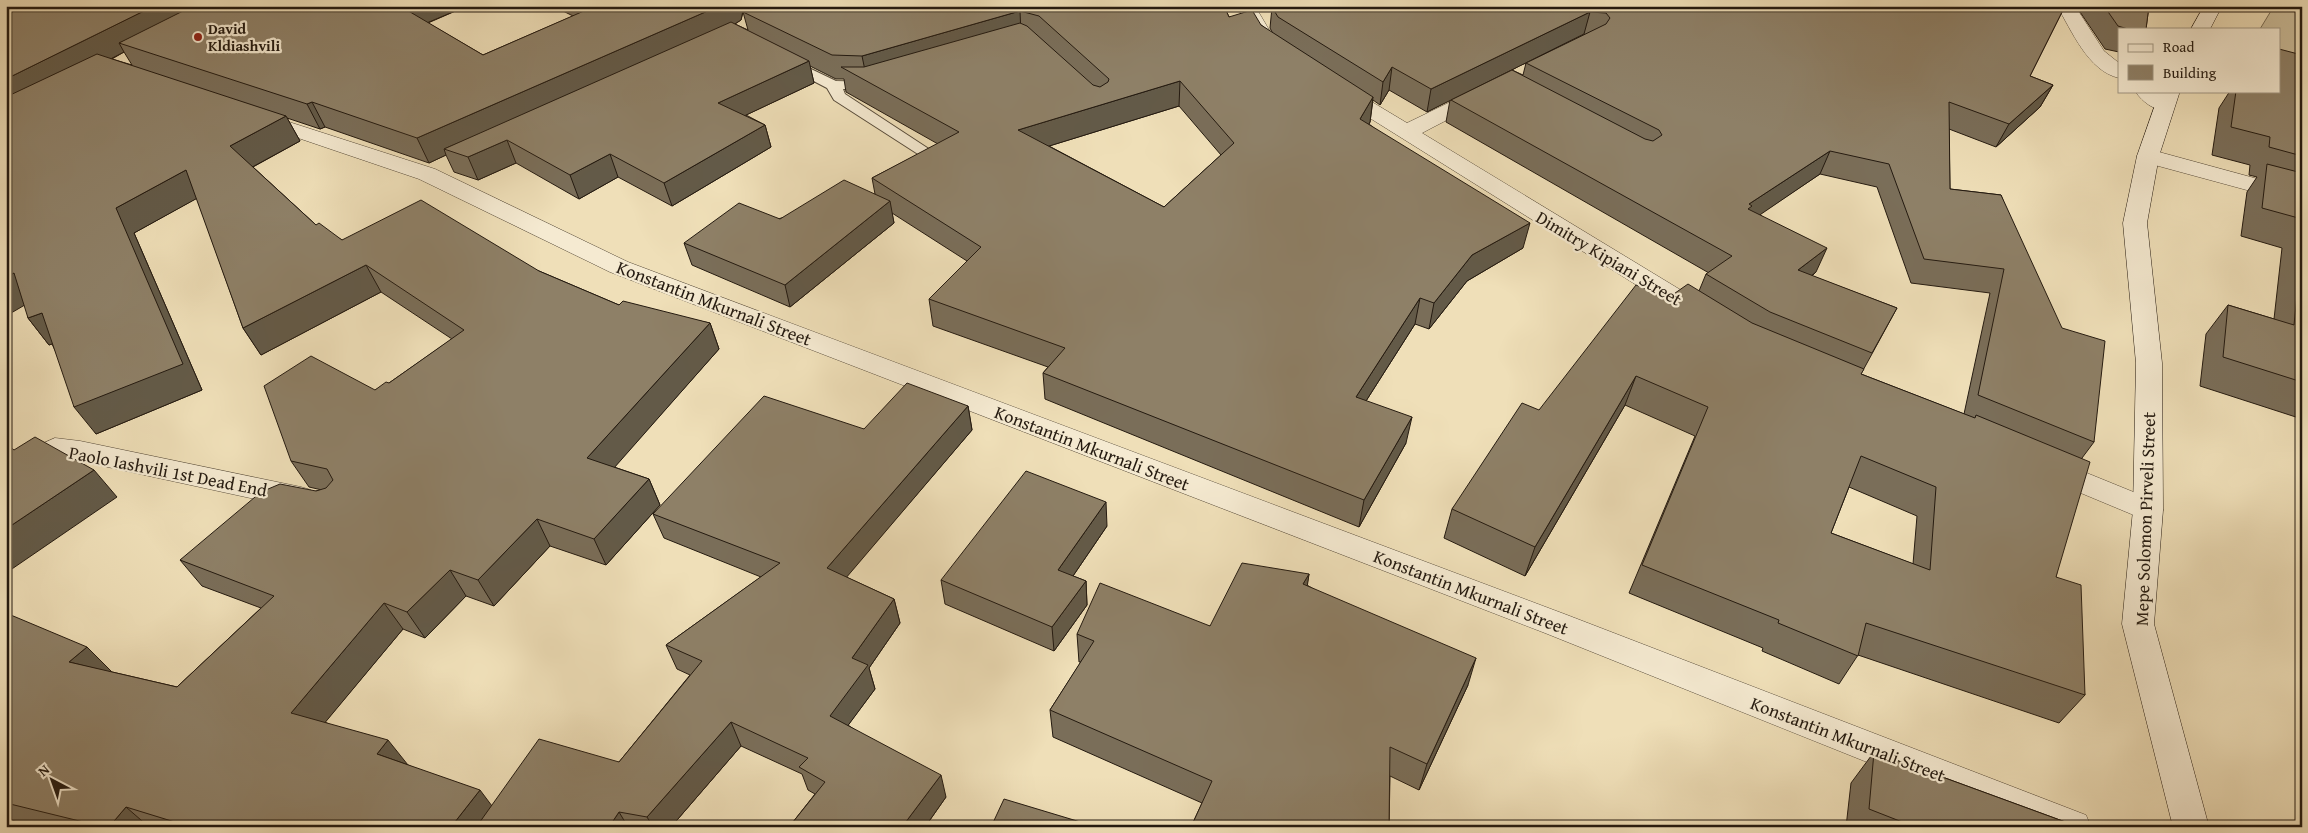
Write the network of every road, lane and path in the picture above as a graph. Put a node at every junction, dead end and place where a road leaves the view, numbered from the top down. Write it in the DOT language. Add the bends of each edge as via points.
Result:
graph roads {
  1 [pos="1246,6"];
  2 [pos="2066,6"];
  3 [pos="2213,6"];
  4 [pos="2201,28"];
  5 [pos="776,56"];
  6 [pos="1291,60"];
  7 [pos="2118,71"];
  8 [pos="886,80"];
  9 [pos="1324,80"];
  10 [pos="833,85"];
  11 [pos="1496,87"];
  12 [pos="2159,96"];
  13 [pos="232,109"];
  14 [pos="1405,133"];
  15 [pos="927,153"];
  16 [pos="2148,156"];
  17 [pos="454,161"];
  18 [pos="427,174"];
  19 [pos="2302,198"];
  20 [pos="1724,328"];
  21 [pos="2030,461"];
  22 [pos="6,474"];
  23 [pos="325,503"];
  24 [pos="2148,510"];
  25 [pos="2074,827"];
  26 [pos="2191,827"];
  1 -- 6 [label="street" via="1267,44"];
  2 -- 7 [label="street" via="2097,55"];
  3 -- 4 [label="street"];
  5 -- 10 [label="lane"];
  8 -- 10 [label="lane" via="868,86"];
  9 -- 14 [label="street, Dimitry Kipiani Street"];
  10 -- 15 [label="lane" via="839,97"];
  11 -- 14 [label="street"];
  12 -- 16 [label="street, Mepe Solomon Pirveli Street"];
  13 -- 18 [label="street, Konstantin Mkurnali Street"];
  14 -- 20 [label="street, Dimitry Kipiani Street"];
  16 -- 19 [label="street"];
  16 -- 24 [label="street, Mepe Solomon Pirveli Street" via="2135,223 2149,363"];
  17 -- 18 [label="street"];
  18 -- 25 [label="street, Konstantin Mkurnali Street" via="618,267 1556,624"];
  21 -- 24 [label="street"];
  22 -- 23 [label="street, Paolo Iashvili 1st Dead End" via="56,448"];
  24 -- 26 [label="street, Mepe Solomon Pirveli Street" via="2138,624"];
}
